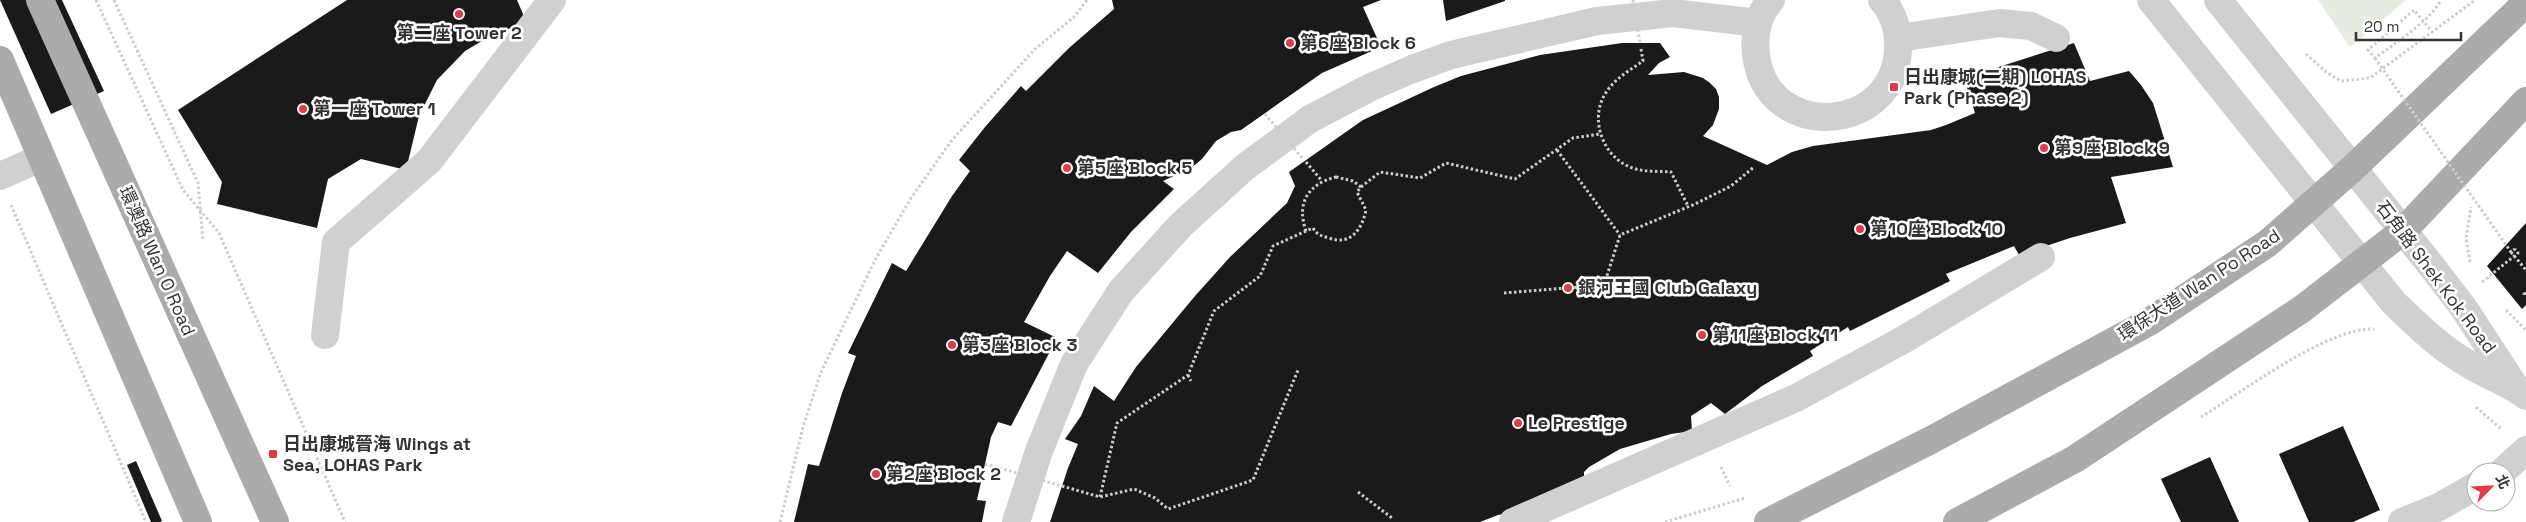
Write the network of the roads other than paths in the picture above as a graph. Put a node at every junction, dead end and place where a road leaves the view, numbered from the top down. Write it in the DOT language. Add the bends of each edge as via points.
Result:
graph roads {
  1 [pos="40,0"];
  2 [pos="552,0"];
  3 [pos="1771,0"];
  4 [pos="1882,0"];
  5 [pos="2151,0"];
  6 [pos="2218,0"];
  7 [pos="2526,3"];
  8 [pos="1758,23"];
  9 [pos="1899,38"];
  10 [pos="2056,38"];
  11 [pos="0,60"];
  12 [pos="2526,101"];
  13 [pos="42,158"];
  14 [pos="2353,168"];
  15 [pos="4,186"];
  16 [pos="2313,203"];
  17 [pos="2403,231"];
  18 [pos="2041,257"];
  19 [pos="2362,264"];
  20 [pos="325,335"];
  21 [pos="2521,392"];
  22 [pos="2526,450"];
  23 [pos="2513,462"];
  24 [pos="2466,494"];
  25 [pos="2443,514"];
  26 [pos="198,522"];
  27 [pos="275,522"];
  28 [pos="1016,522"];
  29 [pos="1513,522"];
  30 [pos="1768,522"];
  31 [pos="1957,522"];
  32 [pos="2402,522"];
  1 -- 27 [label="main road, 環澳路 Wan O Road"];
  2 -- 20 [label="street" via="430,161 336,242"];
  3 -- 8 [label="street"];
  4 -- 9 [label="street" via="1895,22"];
  5 -- 16 [label="street, 石角路 Shek Kok Road"];
  6 -- 14 [label="street, 石角路 Shek Kok Road"];
  7 -- 14 [label="main road, 環保大道 Wan Po Road"];
  8 -- 9 [label="street" via="1754,46 1758,69 1786,106 1808,116 1831,118 1854,113 1873,101 1892,76"];
  8 -- 28 [label="street" via="1673,13 1597,21 1451,55 1371,87 1310,119 1245,168 1181,225 1121,291 1074,364"];
  9 -- 10 [label="street" via="1999,23 2031,26"];
  11 -- 13 [label="main road"];
  12 -- 17 [label="main road"];
  13 -- 15 [label="street"];
  13 -- 26 [label="main road"];
  14 -- 16 [label="main road, 環保大道 Wan Po Road"];
  14 -- 17 [label="street, 石角路 Shek Kok Road"];
  16 -- 19 [label="street, 石角路 Shek Kok Road"];
  16 -- 30 [label="main road, 環保大道 Wan Po Road" via="2268,243 2149,322 1931,440"];
  17 -- 19 [label="main road"];
  17 -- 21 [label="street, 石角路 Shek Kok Road" via="2463,307"];
  18 -- 29 [label="street" via="1903,340 1796,398"];
  19 -- 21 [label="street, 石角路 Shek Kok Road" via="2394,303 2430,337 2471,366"];
  19 -- 31 [label="main road" via="2302,310 2075,459"];
  22 -- 23 [label="street"];
  24 -- 25 [label="street"];
  25 -- 32 [label="street"];
}
